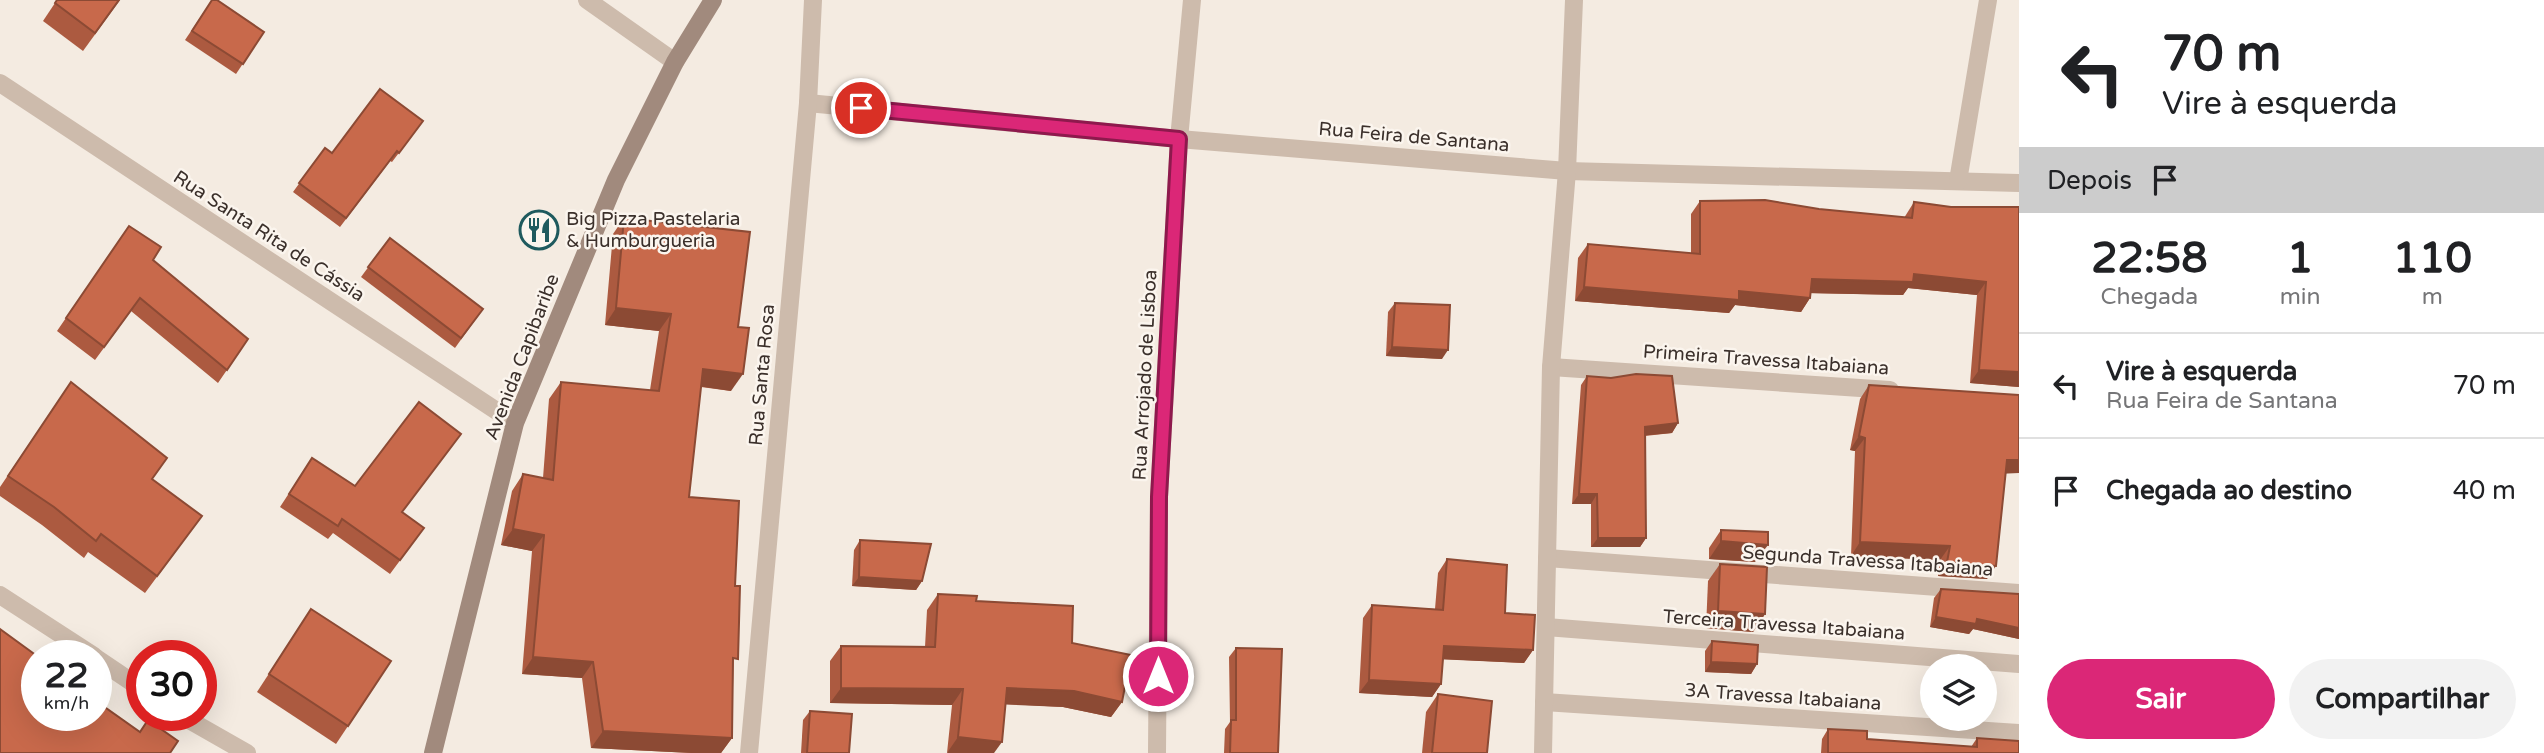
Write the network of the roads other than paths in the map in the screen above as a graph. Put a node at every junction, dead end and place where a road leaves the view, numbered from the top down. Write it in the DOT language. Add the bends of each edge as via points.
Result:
graph roads {
  1 [pos="587,0"];
  2 [pos="713,0"];
  3 [pos="813,0"];
  4 [pos="1192,0"];
  5 [pos="1574,0"];
  6 [pos="1988,0"];
  7 [pos="675,62"];
  8 [pos="0,83"];
  9 [pos="808,103"];
  10 [pos="1179,139"];
  11 [pos="1567,171"];
  12 [pos="1958,181"];
  13 [pos="2019,183"];
  14 [pos="1551,367"];
  15 [pos="1909,391"];
  16 [pos="515,423"];
  17 [pos="1547,558"];
  18 [pos="2019,593"];
  19 [pos="0,595"];
  20 [pos="1546,627"];
  21 [pos="69,640"];
  22 [pos="2019,664"];
  23 [pos="1544,702"];
  24 [pos="208,731"];
  25 [pos="2019,733"];
  26 [pos="247,753"];
  27 [pos="433,753"];
  28 [pos="749,753"];
  29 [pos="1157,753"];
  30 [pos="1543,753"];
  1 -- 7 [label="street"];
  2 -- 7 [label="street, Avenida Capibaribe"];
  3 -- 9 [label="street, Rua Santa Rosa"];
  4 -- 10 [label="street, Rua Arrojado de Lisboa"];
  5 -- 11 [label="street"];
  6 -- 12 [label="street"];
  7 -- 16 [label="street, Avenida Capibaribe" via="616,180"];
  8 -- 16 [label="street, Rua Santa Rita de Cássia"];
  9 -- 10 [label="street, Rua Feira de Santana"];
  9 -- 28 [label="street, Rua Santa Rosa"];
  10 -- 11 [label="street, Rua Feira de Santana"];
  10 -- 29 [label="street, Rua Arrojado de Lisboa" via="1159,497"];
  11 -- 12 [label="street, Rua Feira de Santana"];
  11 -- 14 [label="street"];
  12 -- 13 [label="street, Rua Feira de Santana"];
  14 -- 15 [label="street, Primeira Travessa Itabaiana"];
  14 -- 17 [label="street"];
  16 -- 27 [label="street, Avenida Capibaribe"];
  17 -- 18 [label="street, Segunda Travessa Itabaiana"];
  17 -- 20 [label="street"];
  19 -- 21 [label="street"];
  20 -- 22 [label="street, Terceira Travessa Itabaiana"];
  20 -- 23 [label="street"];
  23 -- 25 [label="street, 3A Travessa Itabaiana"];
  23 -- 30 [label="street"];
  24 -- 26 [label="street"];
}
